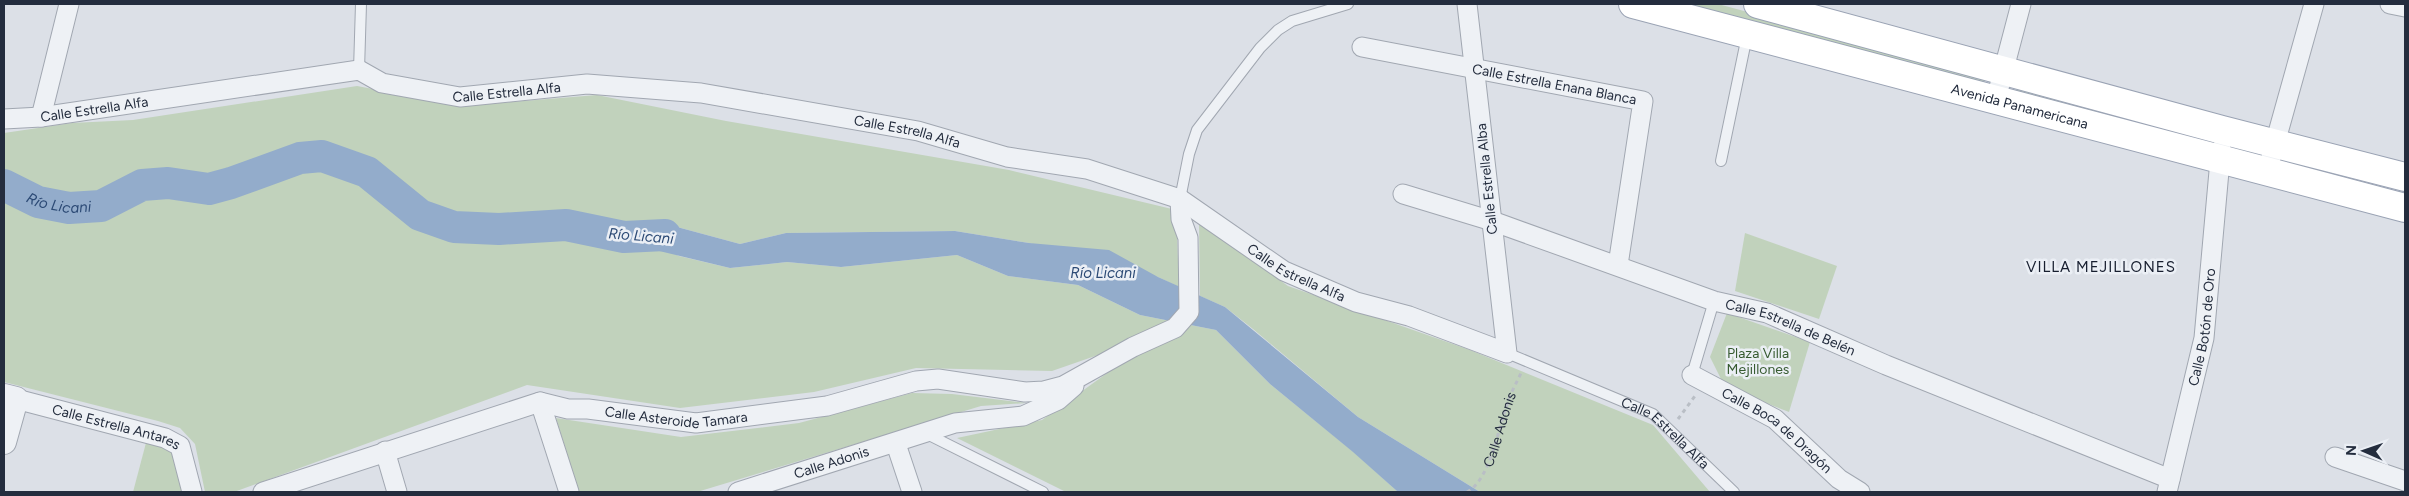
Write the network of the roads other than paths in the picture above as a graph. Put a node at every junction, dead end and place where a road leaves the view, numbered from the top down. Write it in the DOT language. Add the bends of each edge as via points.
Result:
graph roads {
  1 [pos="69,4"];
  2 [pos="361,4"];
  3 [pos="1348,4"];
  4 [pos="1467,4"];
  5 [pos="1633,4"];
  6 [pos="1758,4"];
  7 [pos="2021,4"];
  8 [pos="2314,4"];
  9 [pos="2390,4"];
  10 [pos="2405,7"];
  11 [pos="1748,33"];
  12 [pos="1362,47"];
  13 [pos="1474,68"];
  14 [pos="2003,69"];
  15 [pos="359,70"];
  16 [pos="1996,100"];
  17 [pos="41,117"];
  18 [pos="4,119"];
  19 [pos="2222,130"];
  20 [pos="2275,144"];
  21 [pos="2220,160"];
  22 [pos="1721,161"];
  23 [pos="2267,172"];
  24 [pos="2405,177"];
  25 [pos="1403,194"];
  26 [pos="1180,199"];
  27 [pos="2405,208"];
  28 [pos="1492,221"];
  29 [pos="1618,265"];
  30 [pos="1714,301"];
  31 [pos="1507,353"];
  32 [pos="1094,369"];
  33 [pos="1699,378"];
  34 [pos="10,397"];
  35 [pos="540,402"];
  36 [pos="925,433"];
  37 [pos="4,442"];
  38 [pos="896,444"];
  39 [pos="385,451"];
  40 [pos="2335,457"];
  41 [pos="2405,481"];
  42 [pos="2169,486"];
  43 [pos="192,492"];
  44 [pos="263,492"];
  45 [pos="397,492"];
  46 [pos="569,492"];
  47 [pos="738,492"];
  48 [pos="912,492"];
  49 [pos="1043,492"];
  50 [pos="1734,492"];
  51 [pos="1860,492"];
  1 -- 17 [label="street"];
  2 -- 15 [label="lane"];
  3 -- 26 [label="lane" via="1292,21 1260,48 1197,130"];
  4 -- 13 [label="street, Calle Estrella Alba"];
  5 -- 11 [label="main road, Avenida Panamericana"];
  6 -- 14 [label="main road"];
  7 -- 14 [label="street"];
  8 -- 20 [label="street"];
  9 -- 10 [label="street"];
  11 -- 16 [label="main road, Avenida Panamericana"];
  11 -- 22 [label="lane"];
  12 -- 13 [label="street, Calle Estrella Enana Blanca"];
  13 -- 28 [label="street, Calle Estrella Alba"];
  13 -- 29 [label="street, Calle Estrella Enana Blanca" via="1643,101"];
  14 -- 16 [label="street"];
  14 -- 19 [label="main road"];
  15 -- 17 [label="street, Calle Estrella Alfa"];
  15 -- 26 [label="street, Calle Estrella Alfa" via="382,83 460,97 587,84 701,92 918,130 1007,157 1087,170"];
  16 -- 21 [label="main road, Avenida Panamericana"];
  17 -- 18 [label="street, Calle Estrella Alfa"];
  19 -- 20 [label="main road"];
  19 -- 21 [label="street, Calle Botón de Oro"];
  20 -- 23 [label="street"];
  20 -- 24 [label="main road"];
  21 -- 23 [label="main road, Avenida Panamericana"];
  21 -- 42 [label="street, Calle Botón de Oro" via="2204,338"];
  23 -- 27 [label="main road, Avenida Panamericana"];
  25 -- 28 [label="street, Calle Estrella de Belén"];
  26 -- 31 [label="street, Calle Estrella Alfa" via="1284,271 1356,302 1409,316"];
  26 -- 32 [label="street" via="1181,219 1188,238 1189,312 1175,328"];
  28 -- 29 [label="street, Calle Estrella de Belén"];
  28 -- 31 [label="street, Calle Estrella Alba"];
  29 -- 30 [label="street, Calle Estrella de Belén"];
  30 -- 33 [label="lane"];
  30 -- 42 [label="street, Calle Estrella de Belén" via="1767,312"];
  31 -- 50 [label="lane, Calle Estrella Alfa" via="1653,414"];
  32 -- 35 [label="street, Calle Asteroide Tamara" via="1063,386 1044,391 1025,392 938,379 916,381 827,406 696,423 568,409"];
  32 -- 36 [label="street, Calle Adonis" via="1058,400 1042,409 1023,416 954,423"];
  33 -- 51 [label="street, Calle Boca de Dragón" via="1775,419 1839,479"];
  34 -- 37 [label="street"];
  34 -- 43 [label="street, Calle Estrella Antares" via="173,442 180,446"];
  35 -- 39 [label="street"];
  35 -- 46 [label="street"];
  36 -- 38 [label="street, Calle Adonis"];
  36 -- 49 [label="lane"];
  38 -- 47 [label="street, Calle Adonis"];
  38 -- 48 [label="street"];
  39 -- 44 [label="street"];
  39 -- 45 [label="street"];
  40 -- 41 [label="street"];
}
